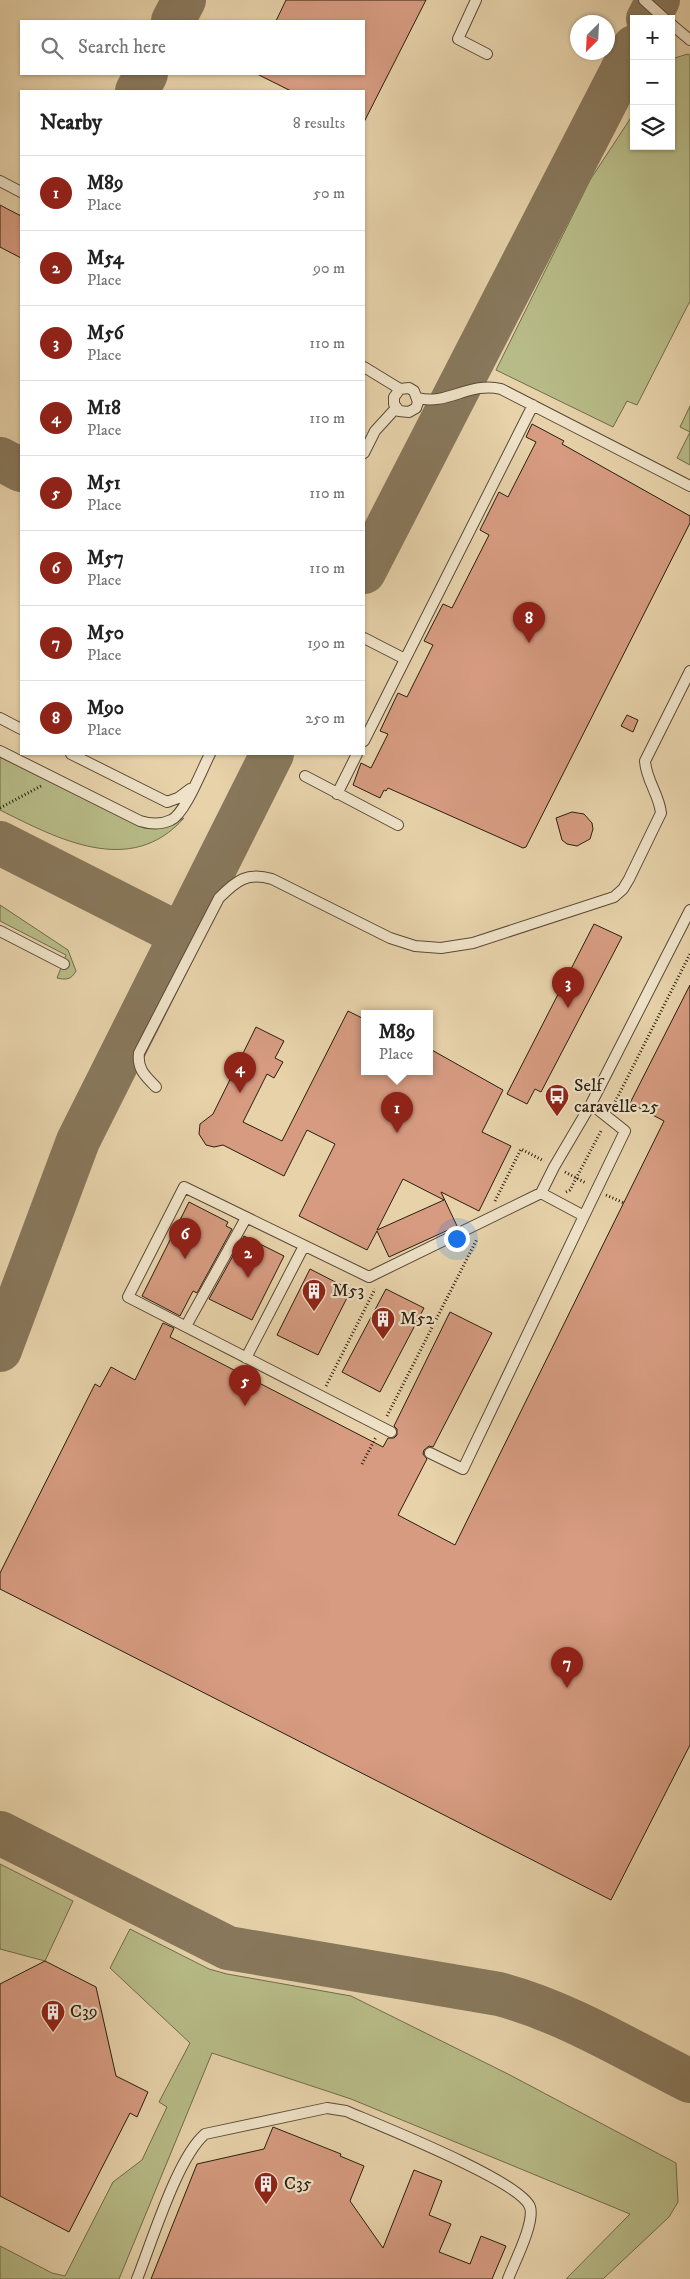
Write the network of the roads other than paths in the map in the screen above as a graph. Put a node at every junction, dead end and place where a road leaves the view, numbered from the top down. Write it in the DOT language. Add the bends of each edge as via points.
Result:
graph roads {
  1 [pos="476,0"];
  2 [pos="644,0"];
  3 [pos="661,15"];
  4 [pos="675,27"];
  5 [pos="690,40"];
  6 [pos="487,54"];
  7 [pos="0,181"];
  8 [pos="20,191"];
  9 [pos="365,368"];
  10 [pos="400,389"];
  11 [pos="418,398"];
  12 [pos="534,405"];
  13 [pos="396,408"];
  14 [pos="365,451"];
  15 [pos="690,486"];
  16 [pos="365,639"];
  17 [pos="405,659"];
  18 [pos="690,671"];
  19 [pos="0,718"];
  20 [pos="20,728"];
  21 [pos="365,739"];
  22 [pos="0,751"];
  23 [pos="73,755"];
  24 [pos="209,755"];
  25 [pos="356,755"];
  26 [pos="305,776"];
  27 [pos="194,785"];
  28 [pos="337,794"];
  29 [pos="398,825"];
  30 [pos="690,910"];
  31 [pos="0,931"];
  32 [pos="64,964"];
  33 [pos="156,1087"];
  34 [pos="591,1104"];
  35 [pos="542,1193"];
  36 [pos="584,1216"];
  37 [pos="246,1218"];
  38 [pos="304,1246"];
  39 [pos="186,1326"];
  40 [pos="246,1358"];
  41 [pos="390,1432"];
  42 [pos="430,1453"];
  43 [pos="137,2279"];
  44 [pos="508,2279"];
  1 -- 6 [label="lane" via="458,39"];
  2 -- 3 [label="lane"];
  4 -- 5 [label="lane"];
  7 -- 8 [label="lane"];
  9 -- 10 [label="lane"];
  10 -- 11 [label="lane" via="409,388"];
  10 -- 13 [label="lane" via="394,397"];
  11 -- 12 [label="lane" via="440,399 489,386 501,388"];
  11 -- 13 [label="lane" via="416,408 410,412"];
  12 -- 15 [label="lane"];
  12 -- 17 [label="lane"];
  13 -- 14 [label="lane" via="375,431"];
  16 -- 17 [label="lane"];
  17 -- 21 [label="lane"];
  18 -- 33 [label="lane" via="645,761 646,773 660,800 661,813 623,890 614,897 473,943 441,948 415,946 390,938 272,879 257,874 245,877 219,898 139,1053 142,1072"];
  19 -- 20 [label="lane"];
  22 -- 27 [label="lane" via="150,824 173,820 182,810"];
  23 -- 27 [label="lane" via="167,802"];
  24 -- 27 [label="lane"];
  25 -- 28 [label="lane"];
  26 -- 28 [label="lane"];
  28 -- 29 [label="lane"];
  30 -- 34 [label="lane"];
  31 -- 32 [label="lane"];
  34 -- 35 [label="lane"];
  34 -- 36 [label="lane" via="625,1131"];
  35 -- 36 [label="lane"];
  35 -- 38 [label="lane" via="369,1277"];
  36 -- 42 [label="lane" via="463,1469"];
  37 -- 38 [label="lane"];
  37 -- 39 [label="lane"];
  37 -- 39 [label="lane" via="184,1187 128,1297"];
  38 -- 40 [label="lane"];
  39 -- 40 [label="lane"];
  40 -- 41 [label="lane"];
  43 -- 44 [label="lane" via="181,2166 194,2143 205,2134 327,2108 346,2111 459,2159 517,2192 530,2205 531,2217"];
}
